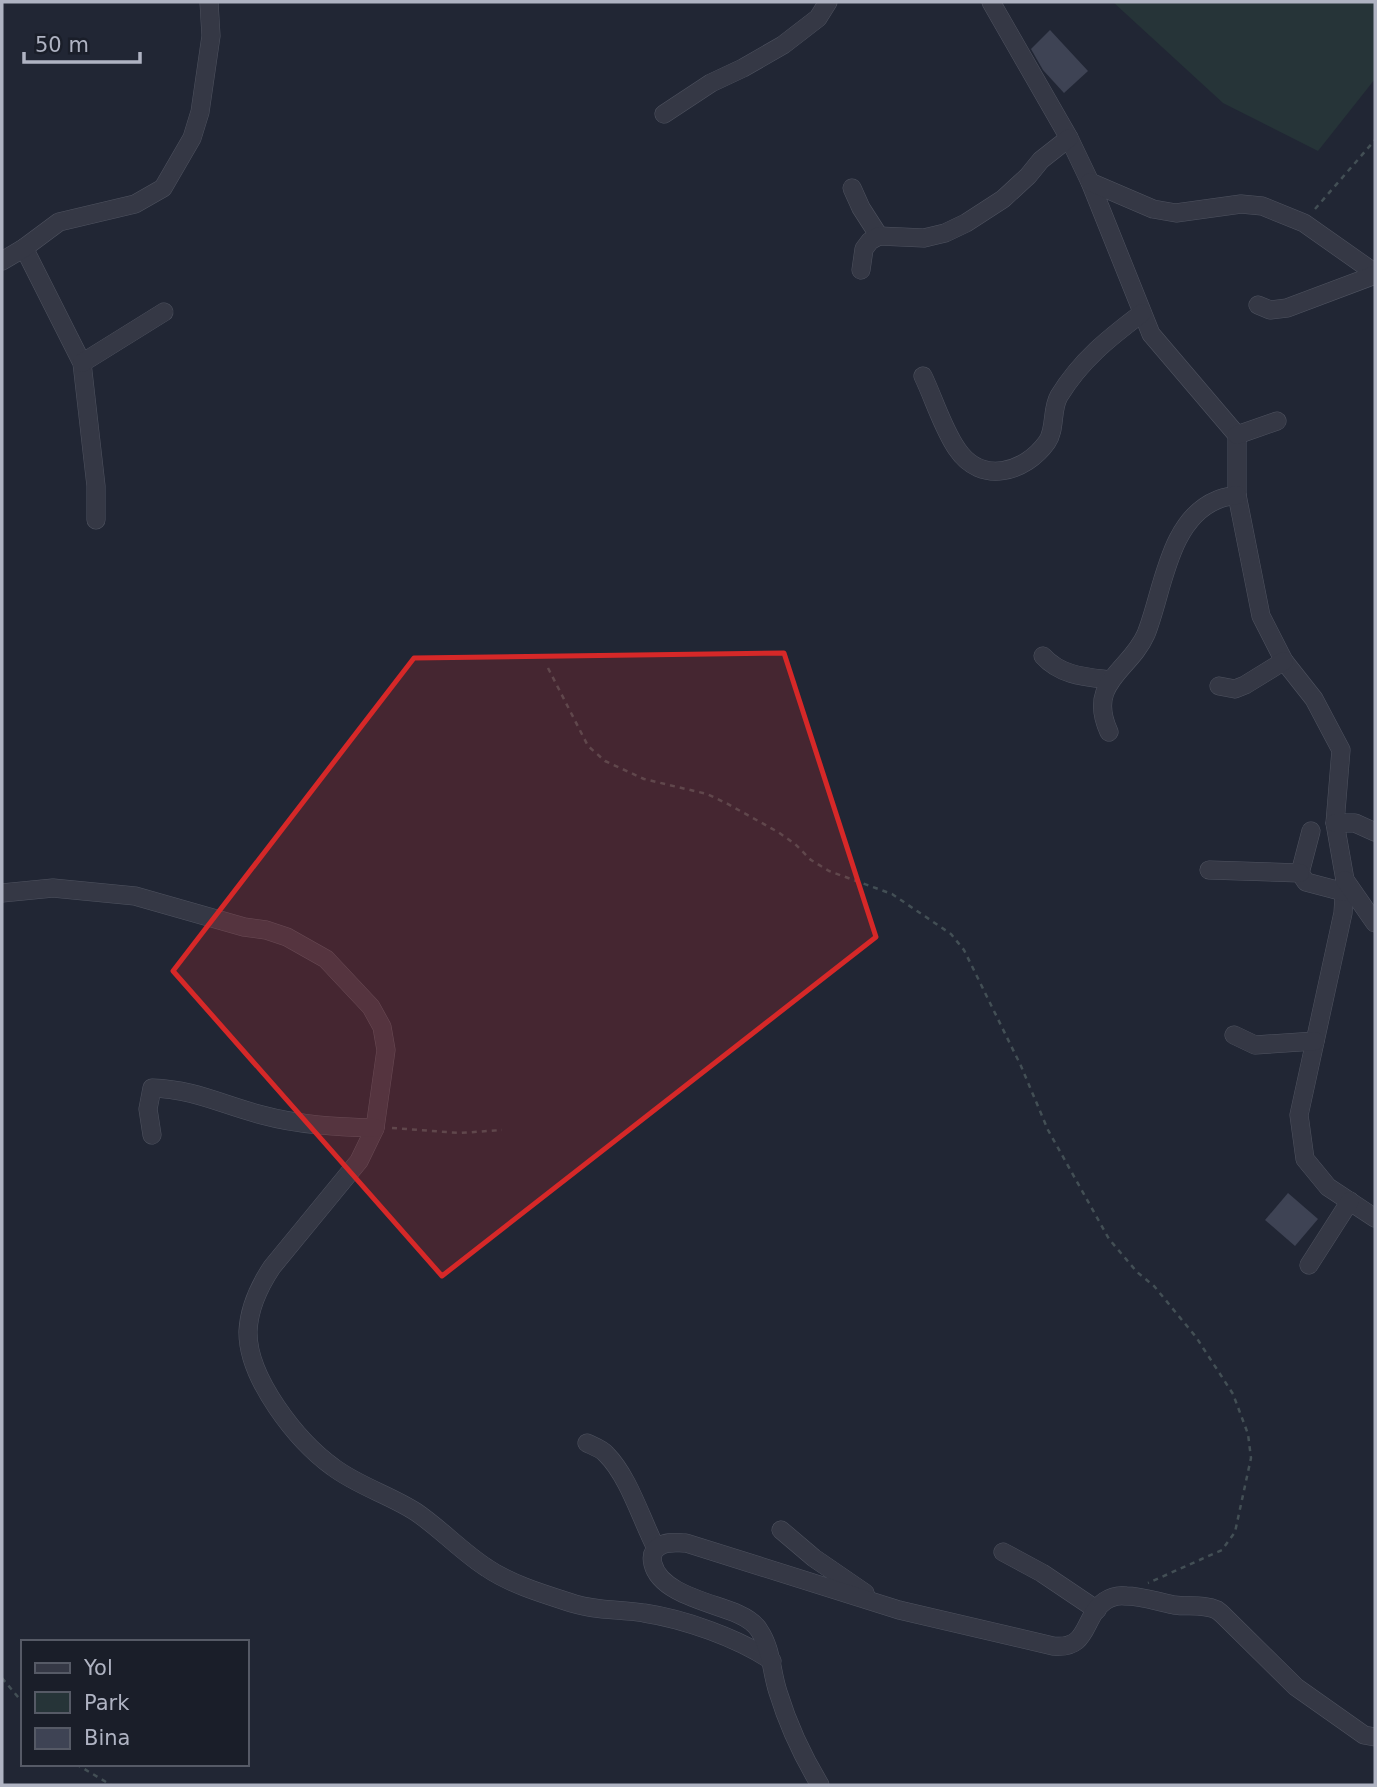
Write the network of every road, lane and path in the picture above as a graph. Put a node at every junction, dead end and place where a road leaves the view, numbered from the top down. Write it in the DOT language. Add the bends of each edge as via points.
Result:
graph roads {
  1 [pos="209,2"];
  2 [pos="828,2"];
  3 [pos="992,2"];
  4 [pos="664,114"];
  5 [pos="1069,138"];
  6 [pos="1375,140"];
  7 [pos="1090,182"];
  8 [pos="852,188"];
  9 [pos="1304,223"];
  10 [pos="879,236"];
  11 [pos="24,248"];
  12 [pos="2,261"];
  13 [pos="861,270"];
  14 [pos="1375,274"];
  15 [pos="1258,305"];
  16 [pos="164,312"];
  17 [pos="1142,313"];
  18 [pos="82,363"];
  19 [pos="923,376"];
  20 [pos="1276,421"];
  21 [pos="1237,435"];
  22 [pos="1237,495"];
  23 [pos="96,520"];
  24 [pos="1043,656"];
  25 [pos="1284,661"];
  26 [pos="548,668"];
  27 [pos="1111,680"];
  28 [pos="1219,686"];
  29 [pos="1109,732"];
  30 [pos="1335,823"];
  31 [pos="1311,831"];
  32 [pos="1375,832"];
  33 [pos="1209,870"];
  34 [pos="1300,873"];
  35 [pos="1345,886"];
  36 [pos="2,893"];
  37 [pos="1375,923"];
  38 [pos="1234,1035"];
  39 [pos="1315,1041"];
  40 [pos="375,1128"];
  41 [pos="502,1130"];
  42 [pos="152,1135"];
  43 [pos="1350,1201"];
  44 [pos="1375,1218"];
  45 [pos="1309,1265"];
  46 [pos="587,1443"];
  47 [pos="782,1530"];
  48 [pos="656,1548"];
  49 [pos="1003,1552"];
  50 [pos="1147,1583"];
  51 [pos="886,1606"];
  52 [pos="1097,1610"];
  53 [pos="772,1661"];
  54 [pos="2,1678"];
  55 [pos="21,1701"];
  56 [pos="1375,1737"];
  57 [pos="79,1766"];
  58 [pos="111,1785"];
  59 [pos="820,1785"];
  1 -- 11 [label="street" via="211,36 203,101 192,138 163,188 135,204 59,222"];
  2 -- 4 [label="street" via="818,18 783,45"];
  3 -- 5 [label="street"];
  5 -- 7 [label="street"];
  5 -- 10 [label="street" via="1041,159 1003,199 966,223 924,238"];
  6 -- 9 [label="path"];
  7 -- 9 [label="street" via="1153,209 1176,213 1241,204 1262,206"];
  7 -- 17 [label="street"];
  8 -- 10 [label="street"];
  9 -- 14 [label="street"];
  10 -- 13 [label="street" via="864,249"];
  11 -- 12 [label="street"];
  11 -- 18 [label="street"];
  14 -- 15 [label="street" via="1287,307 1270,310"];
  16 -- 18 [label="street"];
  17 -- 19 [label="street" via="1098,347 1065,388 1041,449 1004,472 973,464 957,449"];
  17 -- 21 [label="street" via="1151,334"];
  18 -- 23 [label="street"];
  20 -- 21 [label="street"];
  21 -- 22 [label="street"];
  22 -- 25 [label="street" via="1261,616"];
  22 -- 27 [label="street" via="1215,500 1183,531 1164,573 1145,636"];
  24 -- 27 [label="street" via="1069,674"];
  25 -- 28 [label="street" via="1235,689"];
  25 -- 30 [label="street" via="1314,699 1341,750"];
  26 -- 50 [label="path" via="588,746 605,761 644,779 726,803 778,832 829,871 892,894 951,934 964,950 1048,1130 1109,1239 1196,1337 1233,1394 1248,1434 1251,1458 1235,1532 1223,1550"];
  27 -- 29 [label="street" via="1102,712"];
  30 -- 32 [label="street" via="1355,823"];
  30 -- 35 [label="street"];
  31 -- 34 [label="street"];
  33 -- 34 [label="street"];
  34 -- 35 [label="street" via="1306,882"];
  35 -- 37 [label="street"];
  35 -- 39 [label="street"];
  36 -- 40 [label="street" via="53,888 135,896 276,933 308,947 365,998 382,1027 386,1060"];
  38 -- 39 [label="street" via="1255,1045"];
  39 -- 43 [label="street" via="1299,1115 1305,1159 1328,1187"];
  40 -- 41 [label="path" via="460,1133"];
  40 -- 42 [label="street" via="309,1125 197,1093 152,1088 148,1109"];
  40 -- 53 [label="street" via="359,1161 267,1276 250,1317 248,1338 254,1361 281,1412 335,1469 413,1510 500,1576 578,1605 679,1621"];
  43 -- 44 [label="street"];
  43 -- 45 [label="street"];
  46 -- 48 [label="street" via="606,1453"];
  47 -- 51 [label="street" via="814,1559"];
  48 -- 51 [label="street" via="664,1543 686,1543"];
  48 -- 53 [label="street" via="652,1558 660,1578 678,1591 751,1621 764,1638"];
  49 -- 52 [label="street"];
  51 -- 52 [label="street" via="1064,1648 1074,1644"];
  52 -- 56 [label="street" via="1103,1602 1123,1595 1217,1610 1306,1695 1364,1735"];
  53 -- 59 [label="street" via="788,1724"];
  54 -- 55 [label="path"];
  57 -- 58 [label="path"];
}
